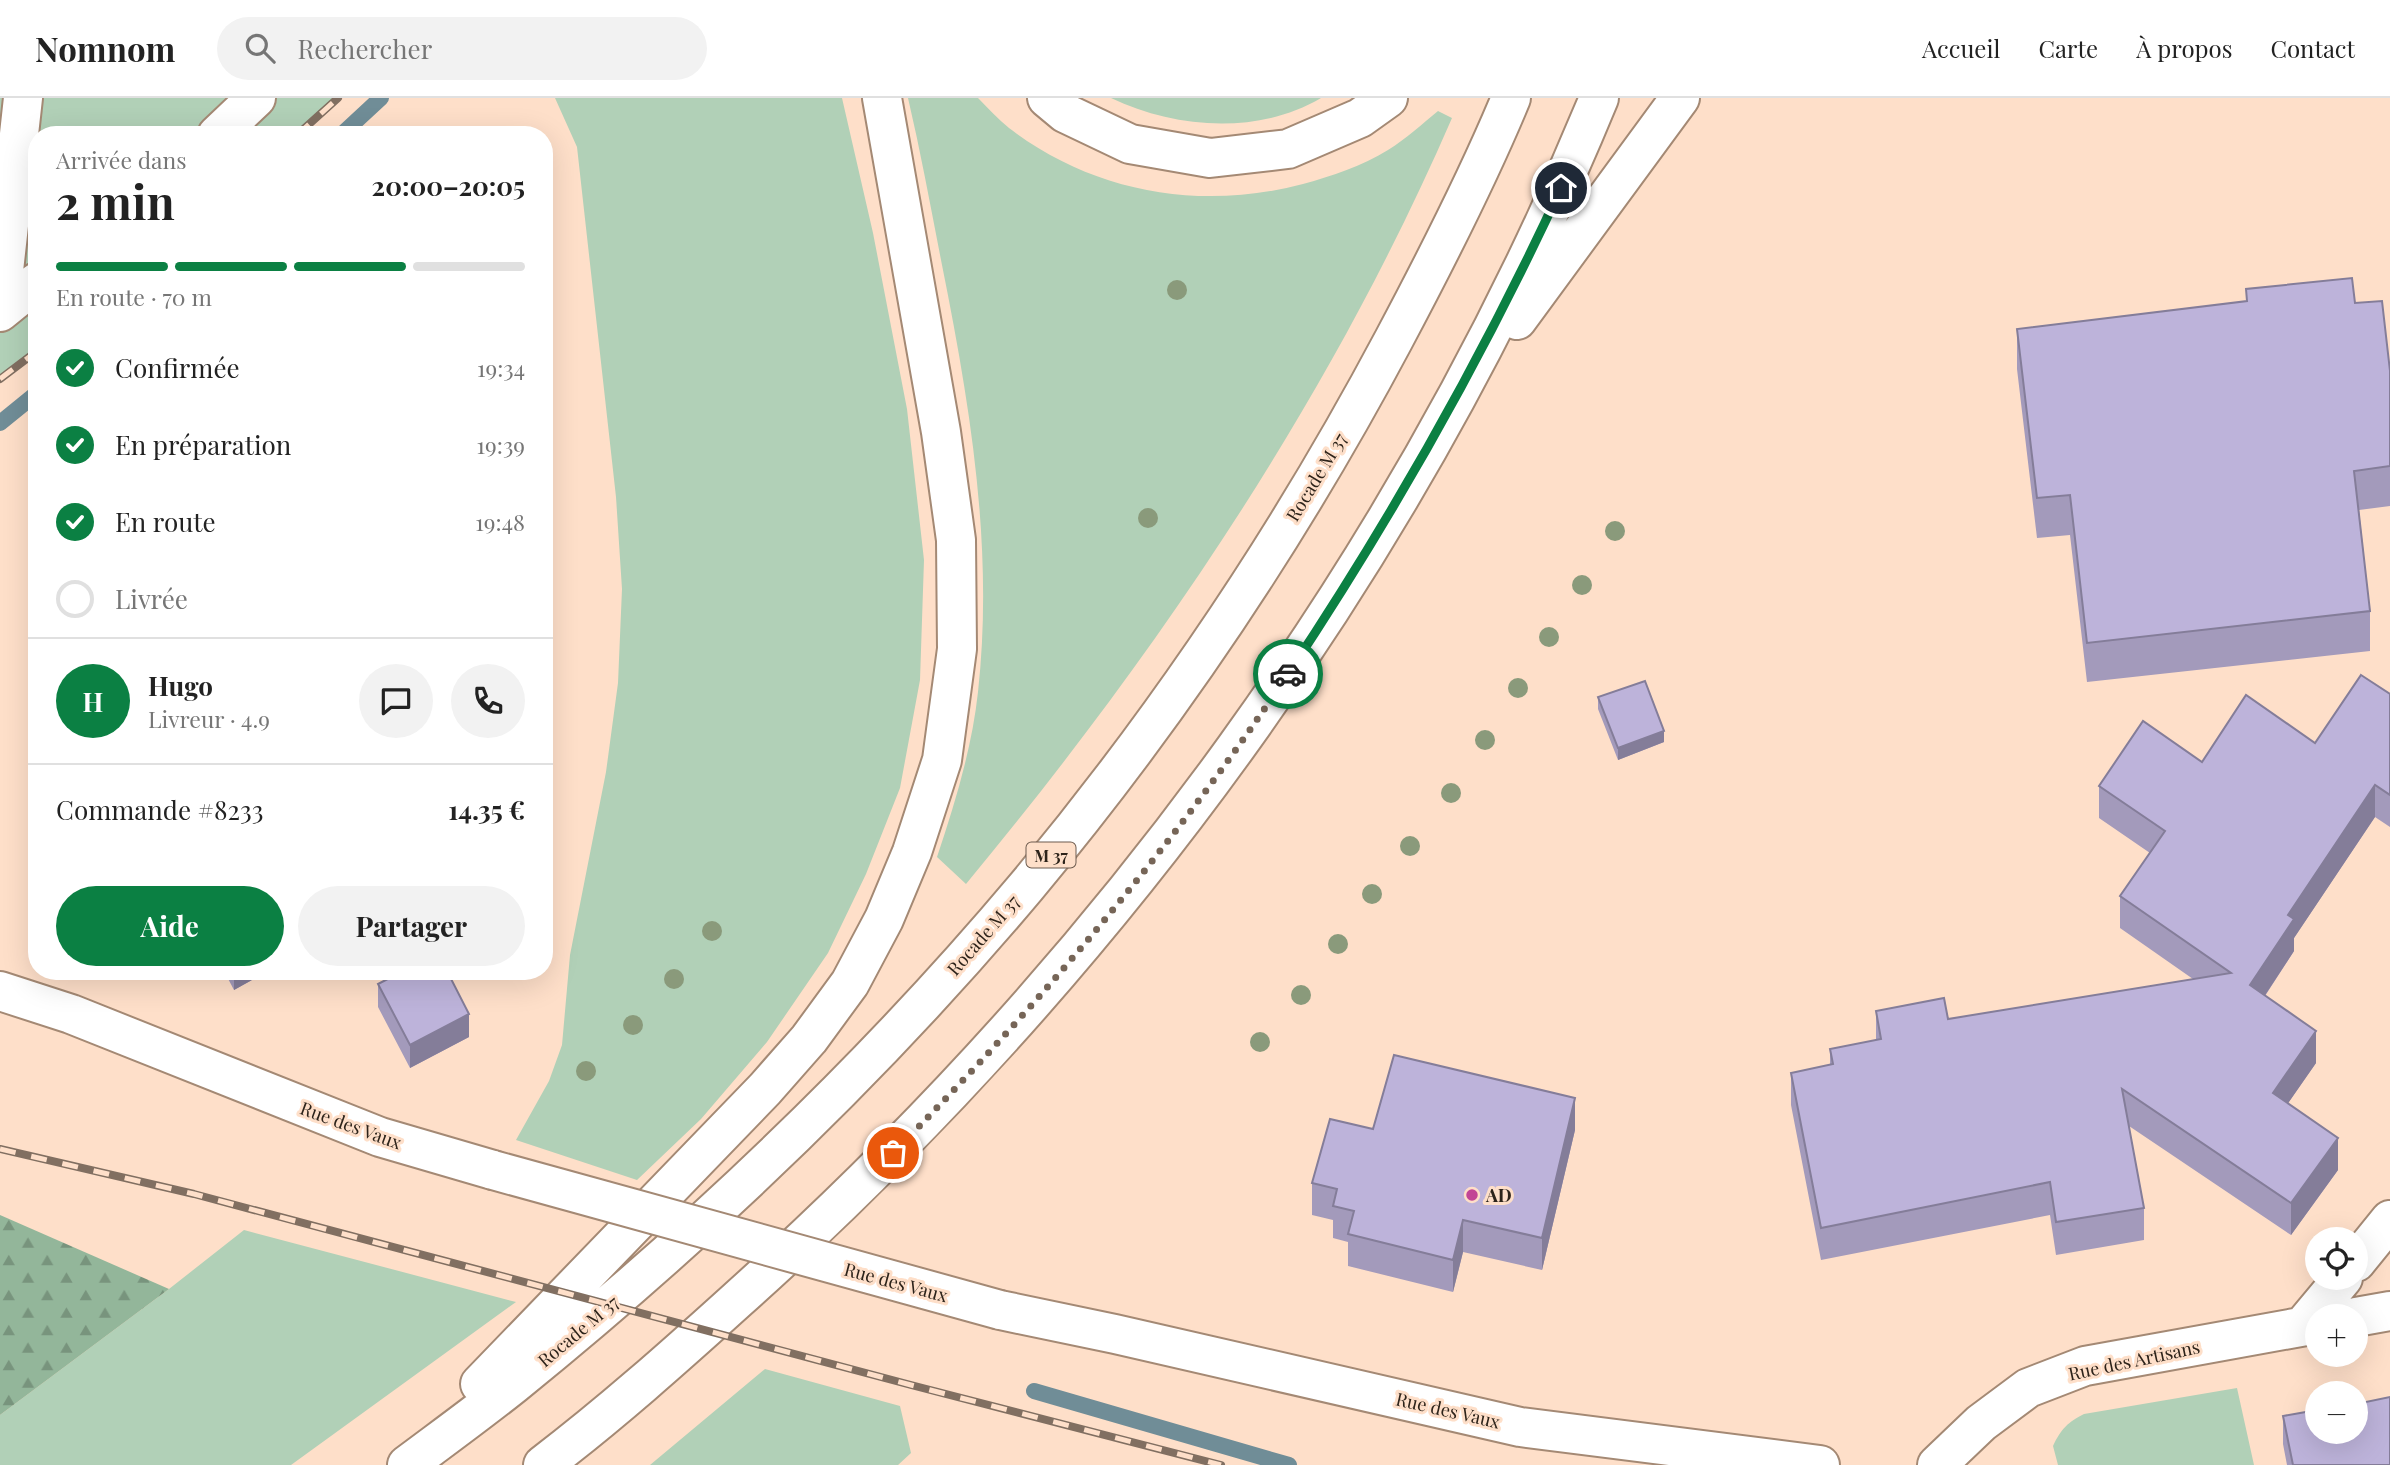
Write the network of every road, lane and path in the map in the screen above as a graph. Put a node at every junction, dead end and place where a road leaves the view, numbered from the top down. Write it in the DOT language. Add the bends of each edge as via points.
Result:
graph roads {
  1 [pos="23,98"];
  2 [pos="256,98"];
  3 [pos="882,98"];
  4 [pos="1047,98"];
  5 [pos="1388,98"];
  6 [pos="1511,98"];
  7 [pos="1599,98"];
  8 [pos="1681,98"];
  9 [pos="227,126"];
  10 [pos="28,289"];
  11 [pos="0,309"];
  12 [pos="1443,421"];
  13 [pos="0,991"];
  14 [pos="2390,1220"];
  15 [pos="2368,1247"];
  16 [pos="2390,1311"];
  17 [pos="2368,1315"];
  18 [pos="2305,1326"];
  19 [pos="405,1465"];
  20 [pos="543,1465"];
  21 [pos="1819,1465"];
  22 [pos="1937,1465"];
  1 -- 11 [label="main road"];
  2 -- 9 [label="main road"];
  3 -- 19 [label="main road" via="956,540 957,649 942,760 912,852 850,983 809,1039"];
  4 -- 5 [label="main road" via="1065,113 1130,144 1210,158 1289,149 1360,118"];
  6 -- 19 [label="main road, Rocade M 37 / M 37" via="1419,293 1268,556 1152,726 1026,886 888,1040 737,1190 532,1369"];
  7 -- 12 [label="main road" via="1538,237"];
  8 -- 12 [label="main road"];
  10 -- 11 [label="main road"];
  12 -- 20 [label="main road" via="1279,688 1218,774 1088,939 875,1172 691,1342"];
  13 -- 21 [label="main road, Rue des Vaux, bridge" via="71,1014 380,1137 1000,1310 1520,1427"];
  14 -- 15 [label="main road"];
  16 -- 17 [label="main road"];
  18 -- 22 [label="main road, Rue des Artisans" via="2085,1366 2028,1388 1981,1423"];
}
